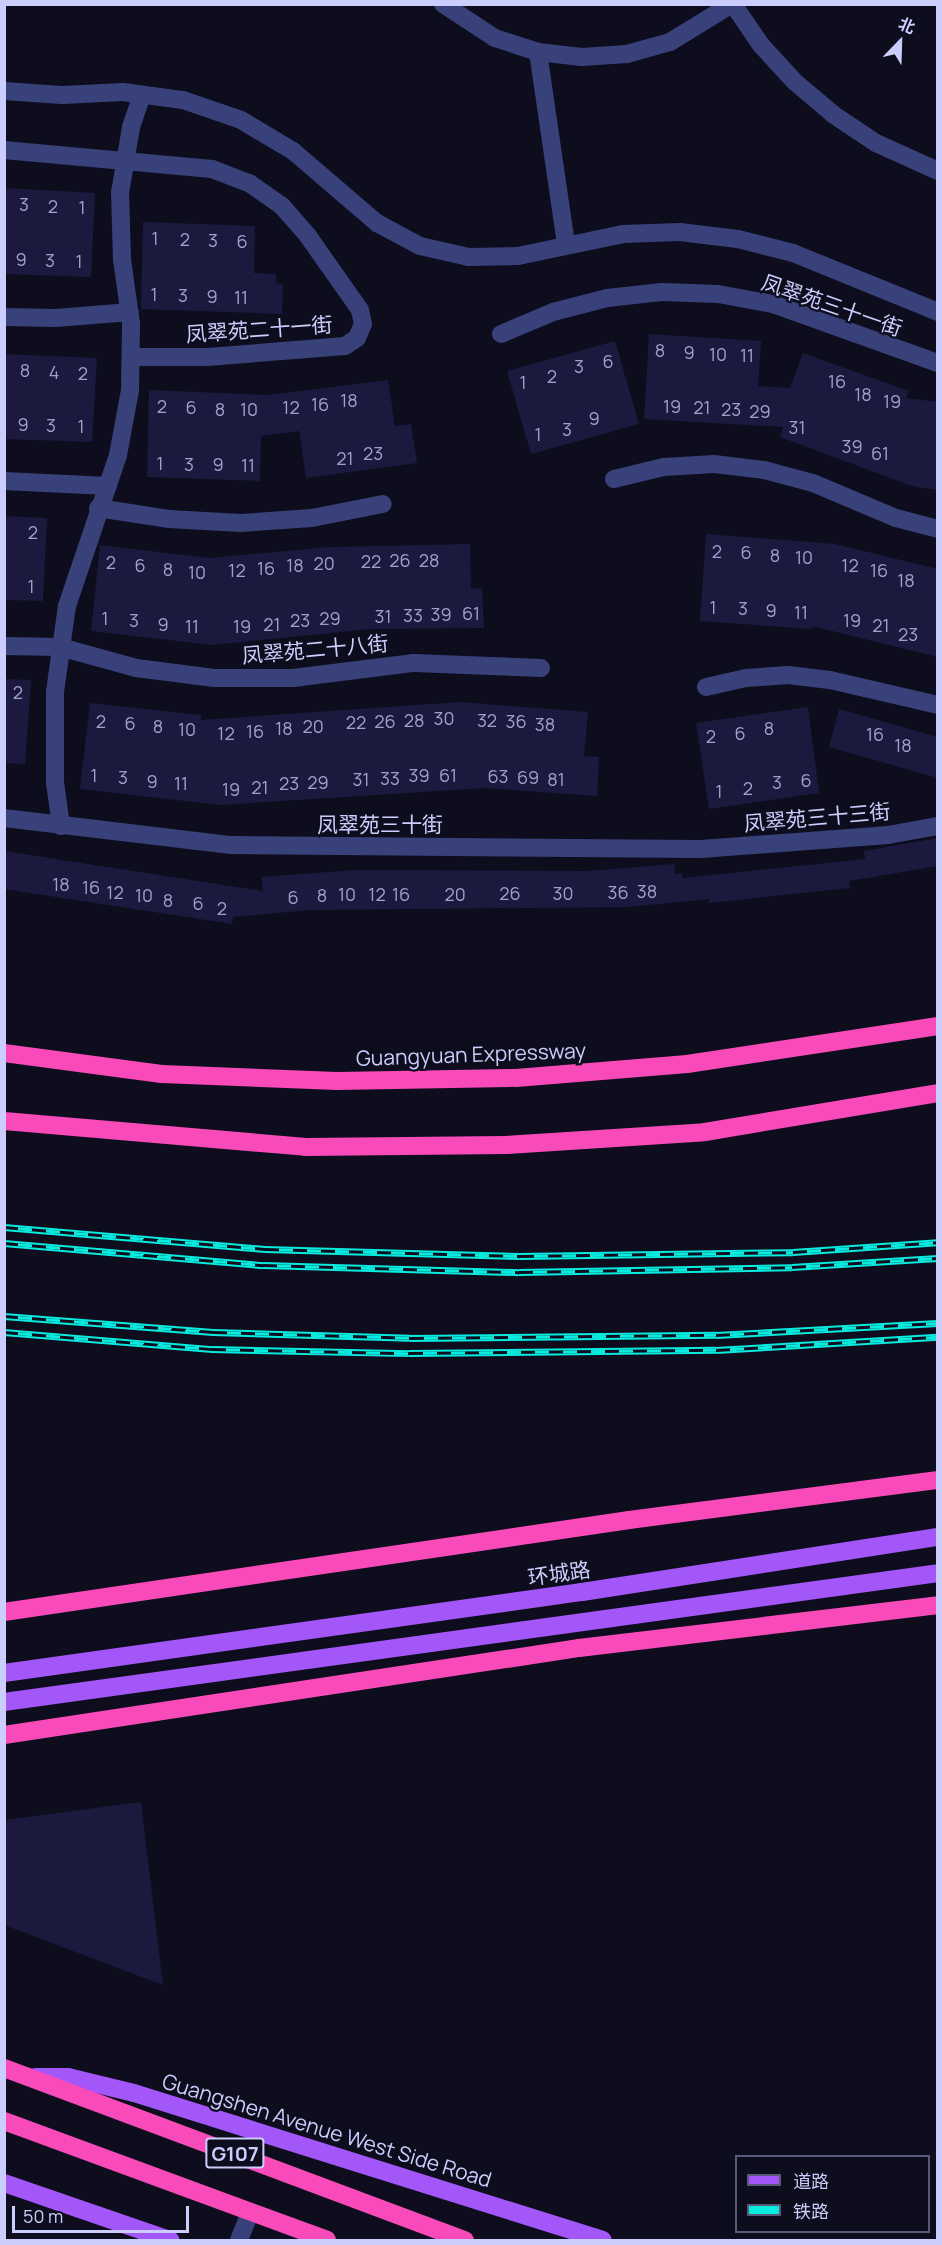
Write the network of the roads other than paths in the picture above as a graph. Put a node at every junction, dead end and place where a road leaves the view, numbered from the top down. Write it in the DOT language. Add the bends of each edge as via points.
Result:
graph roads {
  1 [pos="443,4"];
  2 [pos="732,4"];
  3 [pos="538,52"];
  4 [pos="4,91"];
  5 [pos="142,95"];
  6 [pos="4,150"];
  7 [pos="124,160"];
  8 [pos="938,171"];
  9 [pos="566,243"];
  10 [pos="130,312"];
  11 [pos="938,312"];
  12 [pos="4,317"];
  13 [pos="501,334"];
  14 [pos="132,357"];
  15 [pos="938,363"];
  16 [pos="614,479"];
  17 [pos="4,481"];
  18 [pos="108,486"];
  19 [pos="383,504"];
  20 [pos="99,508"];
  21 [pos="938,529"];
  22 [pos="4,646"];
  23 [pos="60,647"];
  24 [pos="541,668"];
  25 [pos="705,687"];
  26 [pos="938,705"];
  27 [pos="4,818"];
  28 [pos="61,826"];
  29 [pos="938,826"];
  30 [pos="701,849"];
  31 [pos="938,1026"];
  32 [pos="4,1053"];
  33 [pos="938,1093"];
  34 [pos="4,1121"];
  35 [pos="938,1480"];
  36 [pos="938,1537"];
  37 [pos="938,1573"];
  38 [pos="938,1605"];
  39 [pos="4,1612"];
  40 [pos="4,1673"];
  41 [pos="4,1702"];
  42 [pos="4,1735"];
  43 [pos="4,2068"];
  44 [pos="35,2077"];
  45 [pos="4,2121"];
  46 [pos="4,2183"];
  47 [pos="250,2212"];
  48 [pos="170,2241"];
  49 [pos="239,2241"];
  50 [pos="327,2241"];
  51 [pos="465,2241"];
  52 [pos="603,2241"];
  1 -- 3 [label="street" via="495,38"];
  2 -- 3 [label="street" via="670,42 627,54 582,57"];
  2 -- 8 [label="street" via="761,45 795,82 834,115 876,143"];
  3 -- 9 [label="street"];
  4 -- 5 [label="street"];
  5 -- 7 [label="street"];
  5 -- 9 [label="street" via="183,100 241,120 293,150 376,223 420,246 469,257 518,256"];
  6 -- 7 [label="street"];
  7 -- 10 [label="street" via="119,226"];
  7 -- 14 [label="street, 凤翠苑二十一街" via="212,170 249,183 282,206 295,221 360,310 363,324 357,338 345,346 207,357"];
  9 -- 11 [label="street" via="622,234 669,233 738,239 794,253"];
  10 -- 12 [label="street" via="56,318"];
  10 -- 14 [label="street"];
  13 -- 15 [label="street, 凤翠苑三十一街" via="553,312 607,298 662,292 718,294 772,304"];
  14 -- 18 [label="street" via="125,422"];
  16 -- 21 [label="street" via="663,467 714,464 765,470 813,483 896,518"];
  17 -- 18 [label="street"];
  18 -- 20 [label="street"];
  19 -- 20 [label="street" via="312,518 241,523 169,519"];
  20 -- 23 [label="street" via="78,565"];
  22 -- 23 [label="street, 凤翠苑二十八街"];
  23 -- 24 [label="street, 凤翠苑二十八街" via="136,668 214,678 293,678 414,663"];
  23 -- 28 [label="street" via="53,736"];
  25 -- 26 [label="street" via="746,678 788,675 830,680"];
  27 -- 28 [label="street, 凤翠苑三十街"];
  28 -- 30 [label="street, 凤翠苑三十街" via="231,845"];
  29 -- 30 [label="street, 凤翠苑三十三街" via="888,835"];
  31 -- 32 [label="highway, Guangyuan Expressway" via="687,1065 516,1078 337,1082 162,1074"];
  33 -- 34 [label="highway" via="705,1132 506,1145 306,1146"];
  35 -- 39 [label="highway" via="629,1520"];
  36 -- 40 [label="main road, 环城路" via="582,1592"];
  37 -- 41 [label="main road"];
  38 -- 42 [label="highway" via="579,1648"];
  43 -- 44 [label="highway, G107"];
  44 -- 51 [label="highway, G107"];
  44 -- 52 [label="main road, Guangshen Avenue West Side Road" via="68,2077 134,2093"];
  45 -- 47 [label="highway, G107"];
  46 -- 48 [label="main road"];
  47 -- 49 [label="street"];
  47 -- 50 [label="highway, G107"];
}
